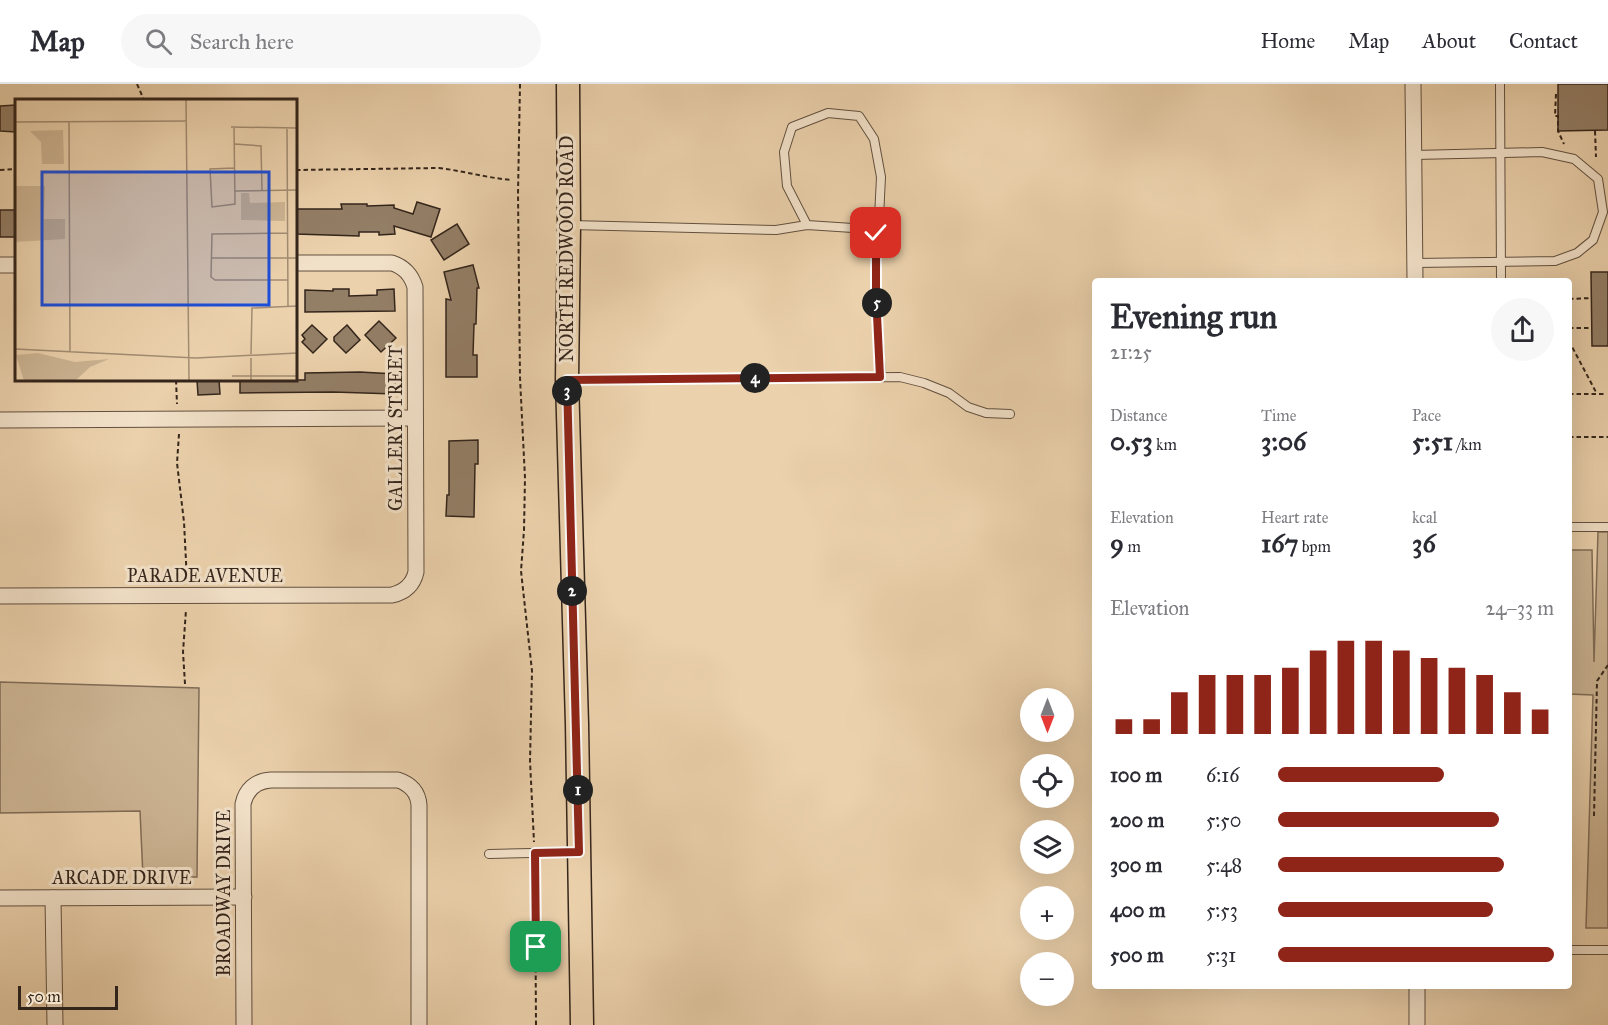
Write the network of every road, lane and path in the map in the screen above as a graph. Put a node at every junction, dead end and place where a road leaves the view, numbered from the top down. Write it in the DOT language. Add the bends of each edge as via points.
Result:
graph roads {
  1 [pos="137,84"];
  2 [pos="520,84"];
  3 [pos="568,84"];
  4 [pos="1413,84"];
  5 [pos="1500,84"];
  6 [pos="1556,94"];
  7 [pos="144,99"];
  8 [pos="1595,131"];
  9 [pos="1564,144"];
  10 [pos="1501,153"];
  11 [pos="1414,154"];
  12 [pos="1596,157"];
  13 [pos="15,169"];
  14 [pos="0,170"];
  15 [pos="297,170"];
  16 [pos="512,180"];
  17 [pos="569,225"];
  18 [pos="807,225"];
  19 [pos="868,229"];
  20 [pos="1501,262"];
  21 [pos="297,263"];
  22 [pos="1415,263"];
  23 [pos="1415,278"];
  24 [pos="1501,278"];
  25 [pos="1572,298"];
  26 [pos="1592,298"];
  27 [pos="1572,327"];
  28 [pos="1592,328"];
  29 [pos="1572,347"];
  30 [pos="880,377"];
  31 [pos="567,380"];
  32 [pos="177,381"];
  33 [pos="1572,394"];
  34 [pos="1597,394"];
  35 [pos="1605,394"];
  36 [pos="1010,414"];
  37 [pos="416,418"];
  38 [pos="179,419"];
  39 [pos="0,420"];
  40 [pos="1572,437"];
  41 [pos="1608,437"];
  42 [pos="1572,527"];
  43 [pos="1608,527"];
  44 [pos="408,587"];
  45 [pos="0,596"];
  46 [pos="187,602"];
  47 [pos="1608,664"];
  48 [pos="185,684"];
  49 [pos="1593,816"];
  50 [pos="579,852"];
  51 [pos="535,853"];
  52 [pos="489,854"];
  53 [pos="244,897"];
  54 [pos="0,898"];
  55 [pos="53,898"];
  56 [pos="1572,950"];
  57 [pos="1608,950"];
  58 [pos="1417,989"];
  59 [pos="55,1025"];
  60 [pos="244,1025"];
  61 [pos="420,1025"];
  62 [pos="536,1025"];
  63 [pos="582,1025"];
  64 [pos="1417,1025"];
  1 -- 7 [label="path"];
  2 -- 51 [label="path" via="520,367 525,478 520,571 532,671 530,761"];
  3 -- 17 [label="main road, NORTH REDWOOD ROAD"];
  4 -- 11 [label="street"];
  5 -- 10 [label="lane"];
  6 -- 9 [label="path" via="1555,116"];
  8 -- 12 [label="path"];
  10 -- 11 [label="lane"];
  10 -- 20 [label="lane"];
  10 -- 20 [label="lane" via="1542,152 1574,159 1598,179 1603,212 1593,240 1577,253 1555,261"];
  11 -- 22 [label="street"];
  13 -- 14 [label="path"];
  15 -- 16 [label="path" via="439,168"];
  17 -- 18 [label="lane" via="776,230"];
  17 -- 31 [label="main road, NORTH REDWOOD ROAD"];
  18 -- 19 [label="lane"];
  18 -- 19 [label="lane" via="787,186 784,152 792,128 828,113 859,116 874,139 881,177 879,217"];
  19 -- 30 [label="lane" via="876,233 877,242"];
  20 -- 22 [label="lane"];
  20 -- 24 [label="lane"];
  21 -- 37 [label="street, GALLERY STREET" via="392,263 405,269 415,287"];
  22 -- 23 [label="street"];
  25 -- 26 [label="path"];
  27 -- 28 [label="path"];
  29 -- 34 [label="path"];
  30 -- 31 [label="lane"];
  30 -- 36 [label="lane" via="924,383 949,393 968,407"];
  31 -- 50 [label="main road, NORTH REDWOOD ROAD"];
  32 -- 38 [label="path"];
  33 -- 34 [label="path"];
  34 -- 35 [label="path"];
  37 -- 38 [label="street"];
  37 -- 44 [label="street, GALLERY STREET" via="416,572"];
  38 -- 39 [label="street"];
  38 -- 46 [label="path" via="177,463"];
  40 -- 41 [label="path"];
  42 -- 43 [label="lane"];
  44 -- 46 [label="street, PARADE AVENUE" via="392,595"];
  45 -- 46 [label="street, PARADE AVENUE"];
  46 -- 48 [label="path"];
  47 -- 49 [label="path" via="1597,681"];
  50 -- 51 [label="lane"];
  50 -- 63 [label="main road, NORTH REDWOOD ROAD"];
  51 -- 52 [label="lane"];
  51 -- 62 [label="path"];
  53 -- 55 [label="street, ARCADE DRIVE"];
  53 -- 60 [label="street, BROADWAY DRIVE"];
  53 -- 61 [label="street, BROADWAY DRIVE" via="243,804 255,784 270,780 405,782 414,790 419,805"];
  54 -- 55 [label="street, ARCADE DRIVE"];
  55 -- 59 [label="street"];
  56 -- 57 [label="lane"];
  58 -- 64 [label="street"];
}
